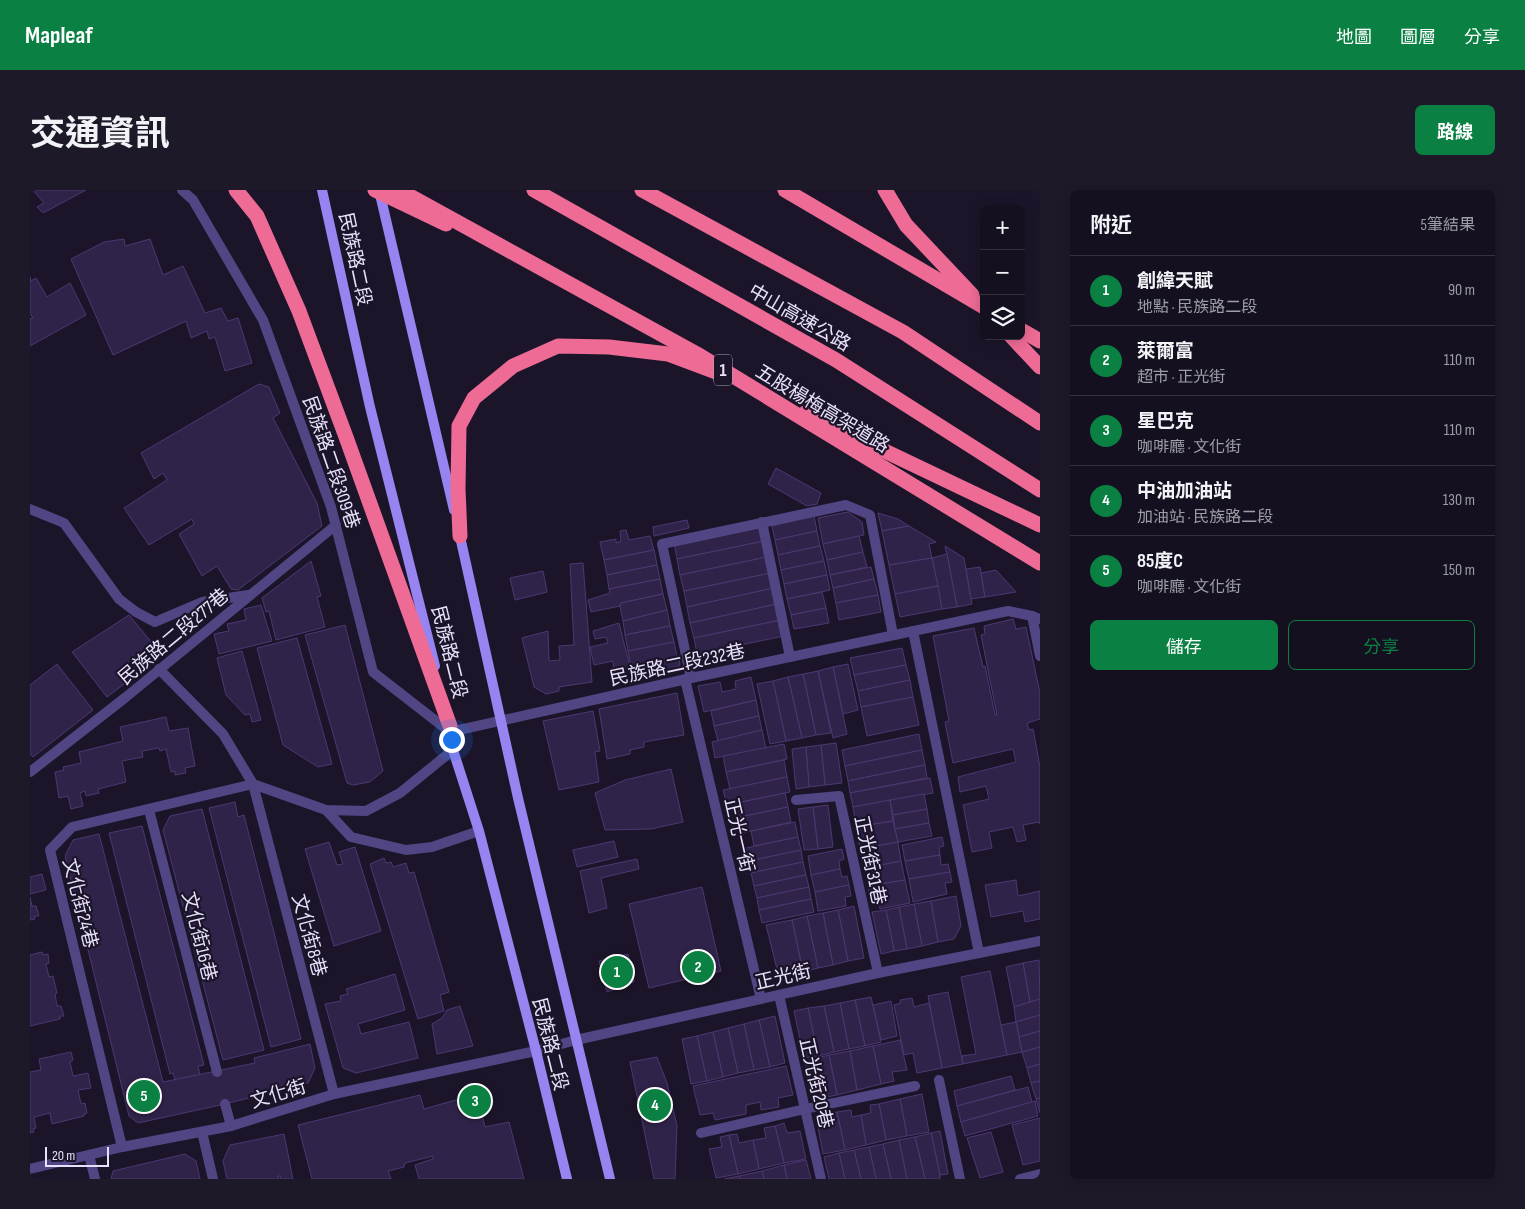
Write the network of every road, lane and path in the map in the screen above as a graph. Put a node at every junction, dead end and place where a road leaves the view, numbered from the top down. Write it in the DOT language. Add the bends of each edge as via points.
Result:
graph roads {
  1 [pos="182,190"];
  2 [pos="236,190"];
  3 [pos="322,190"];
  4 [pos="378,190"];
  5 [pos="399,190"];
  6 [pos="534,190"];
  7 [pos="642,190"];
  8 [pos="785,190"];
  9 [pos="886,190"];
  10 [pos="980,303"];
  11 [pos="980,305"];
  12 [pos="1025,332"];
  13 [pos="1015,340"];
  14 [pos="1040,341"];
  15 [pos="1040,366"];
  16 [pos="725,376"];
  17 [pos="1040,423"];
  18 [pos="1040,490"];
  19 [pos="30,509"];
  20 [pos="762,522"];
  21 [pos="1040,524"];
  22 [pos="336,525"];
  23 [pos="460,536"];
  24 [pos="1040,563"];
  25 [pos="250,595"];
  26 [pos="1036,618"];
  27 [pos="913,631"];
  28 [pos="893,635"];
  29 [pos="1040,656"];
  30 [pos="790,658"];
  31 [pos="159,669"];
  32 [pos="688,679"];
  33 [pos="500,722"];
  34 [pos="450,729"];
  35 [pos="453,750"];
  36 [pos="30,772"];
  37 [pos="253,784"];
  38 [pos="796,800"];
  39 [pos="149,810"];
  40 [pos="326,810"];
  41 [pos="479,832"];
  42 [pos="1040,941"];
  43 [pos="979,953"];
  44 [pos="878,973"];
  45 [pos="779,995"];
  46 [pos="762,999"];
  47 [pos="576,1040"];
  48 [pos="536,1052"];
  49 [pos="216,1072"];
  50 [pos="939,1080"];
  51 [pos="915,1086"];
  52 [pos="334,1094"];
  53 [pos="225,1104"];
  54 [pos="805,1109"];
  55 [pos="231,1126"];
  56 [pos="202,1132"];
  57 [pos="701,1133"];
  58 [pos="122,1147"];
  59 [pos="89,1155"];
  60 [pos="30,1169"];
  61 [pos="1040,1174"];
  62 [pos="95,1179"];
  63 [pos="213,1179"];
  64 [pos="567,1179"];
  65 [pos="610,1179"];
  66 [pos="821,1179"];
  67 [pos="960,1179"];
  68 [pos="1020,1179"];
  1 -- 22 [label="street, 民族路二段309巷" via="192,200 263,320"];
  2 -- 34 [label="highway" via="257,216 299,311"];
  3 -- 34 [label="main road, 民族路二段" via="370,407"];
  4 -- 16 [label="highway"];
  4 -- 23 [label="main road, 民族路二段"];
  5 -- 24 [label="highway, 五股楊梅高架道路 / 1, bridge" via="698,354"];
  6 -- 18 [label="highway, 中山高速公路" via="836,360"];
  7 -- 17 [label="highway, 中山高速公路" via="903,332"];
  8 -- 11 [label="highway"];
  9 -- 10 [label="highway" via="906,225"];
  12 -- 14 [label="highway"];
  13 -- 15 [label="highway"];
  16 -- 21 [label="highway"];
  16 -- 23 [label="highway" via="668,354 609,347 558,346 513,366 474,398 459,426"];
  19 -- 25 [label="street" via="64,523 119,599 155,622 202,602"];
  20 -- 28 [label="street" via="846,505 870,515"];
  20 -- 30 [label="street"];
  20 -- 32 [label="street, 正光一街" via="662,544"];
  22 -- 25 [label="street, 民族路二段277巷"];
  22 -- 34 [label="street, 民族路二段309巷" via="373,672"];
  23 -- 33 [label="main road, 民族路二段"];
  25 -- 31 [label="street, 民族路二段277巷"];
  26 -- 27 [label="street, 民族路二段232巷" via="1008,611"];
  26 -- 29 [label="street"];
  27 -- 28 [label="street, 民族路二段232巷"];
  27 -- 43 [label="street"];
  28 -- 30 [label="street, 民族路二段232巷"];
  30 -- 32 [label="street, 民族路二段232巷"];
  31 -- 36 [label="street, 民族路二段277巷"];
  31 -- 37 [label="street, 文化街8巷" via="223,734"];
  32 -- 33 [label="street, 民族路二段232巷"];
  32 -- 46 [label="street, 正光一街"];
  33 -- 34 [label="street, 民族路二段232巷"];
  33 -- 47 [label="main road, 民族路二段"];
  34 -- 35 [label="main road, 民族路二段"];
  35 -- 40 [label="street" via="400,793 366,811"];
  35 -- 41 [label="main road, 民族路二段"];
  37 -- 39 [label="street, 文化街24巷"];
  37 -- 40 [label="street"];
  37 -- 52 [label="street, 文化街8巷"];
  38 -- 44 [label="street, 正光街31巷" via="839,796"];
  39 -- 49 [label="street, 文化街16巷"];
  39 -- 58 [label="street, 文化街24巷" via="72,828 50,850"];
  40 -- 41 [label="street" via="351,837 406,850 432,847"];
  41 -- 48 [label="main road, 民族路二段"];
  42 -- 43 [label="street, 正光街"];
  43 -- 44 [label="street, 正光街"];
  44 -- 45 [label="street, 正光街"];
  45 -- 46 [label="street, 正光街"];
  45 -- 54 [label="street, 正光街20巷"];
  46 -- 47 [label="street, 正光街"];
  47 -- 48 [label="street, 正光街"];
  47 -- 65 [label="main road, 民族路二段"];
  48 -- 52 [label="street, 文化街"];
  48 -- 64 [label="main road, 民族路二段"];
  50 -- 67 [label="street"];
  51 -- 54 [label="street"];
  52 -- 55 [label="street, 文化街"];
  53 -- 55 [label="street"];
  54 -- 57 [label="street"];
  54 -- 66 [label="street, 正光街20巷"];
  55 -- 56 [label="street, 文化街"];
  56 -- 58 [label="street, 文化街"];
  56 -- 63 [label="street"];
  58 -- 59 [label="street, 文化街"];
  59 -- 60 [label="street, 文化街"];
  59 -- 62 [label="street"];
  61 -- 68 [label="street"];
}
